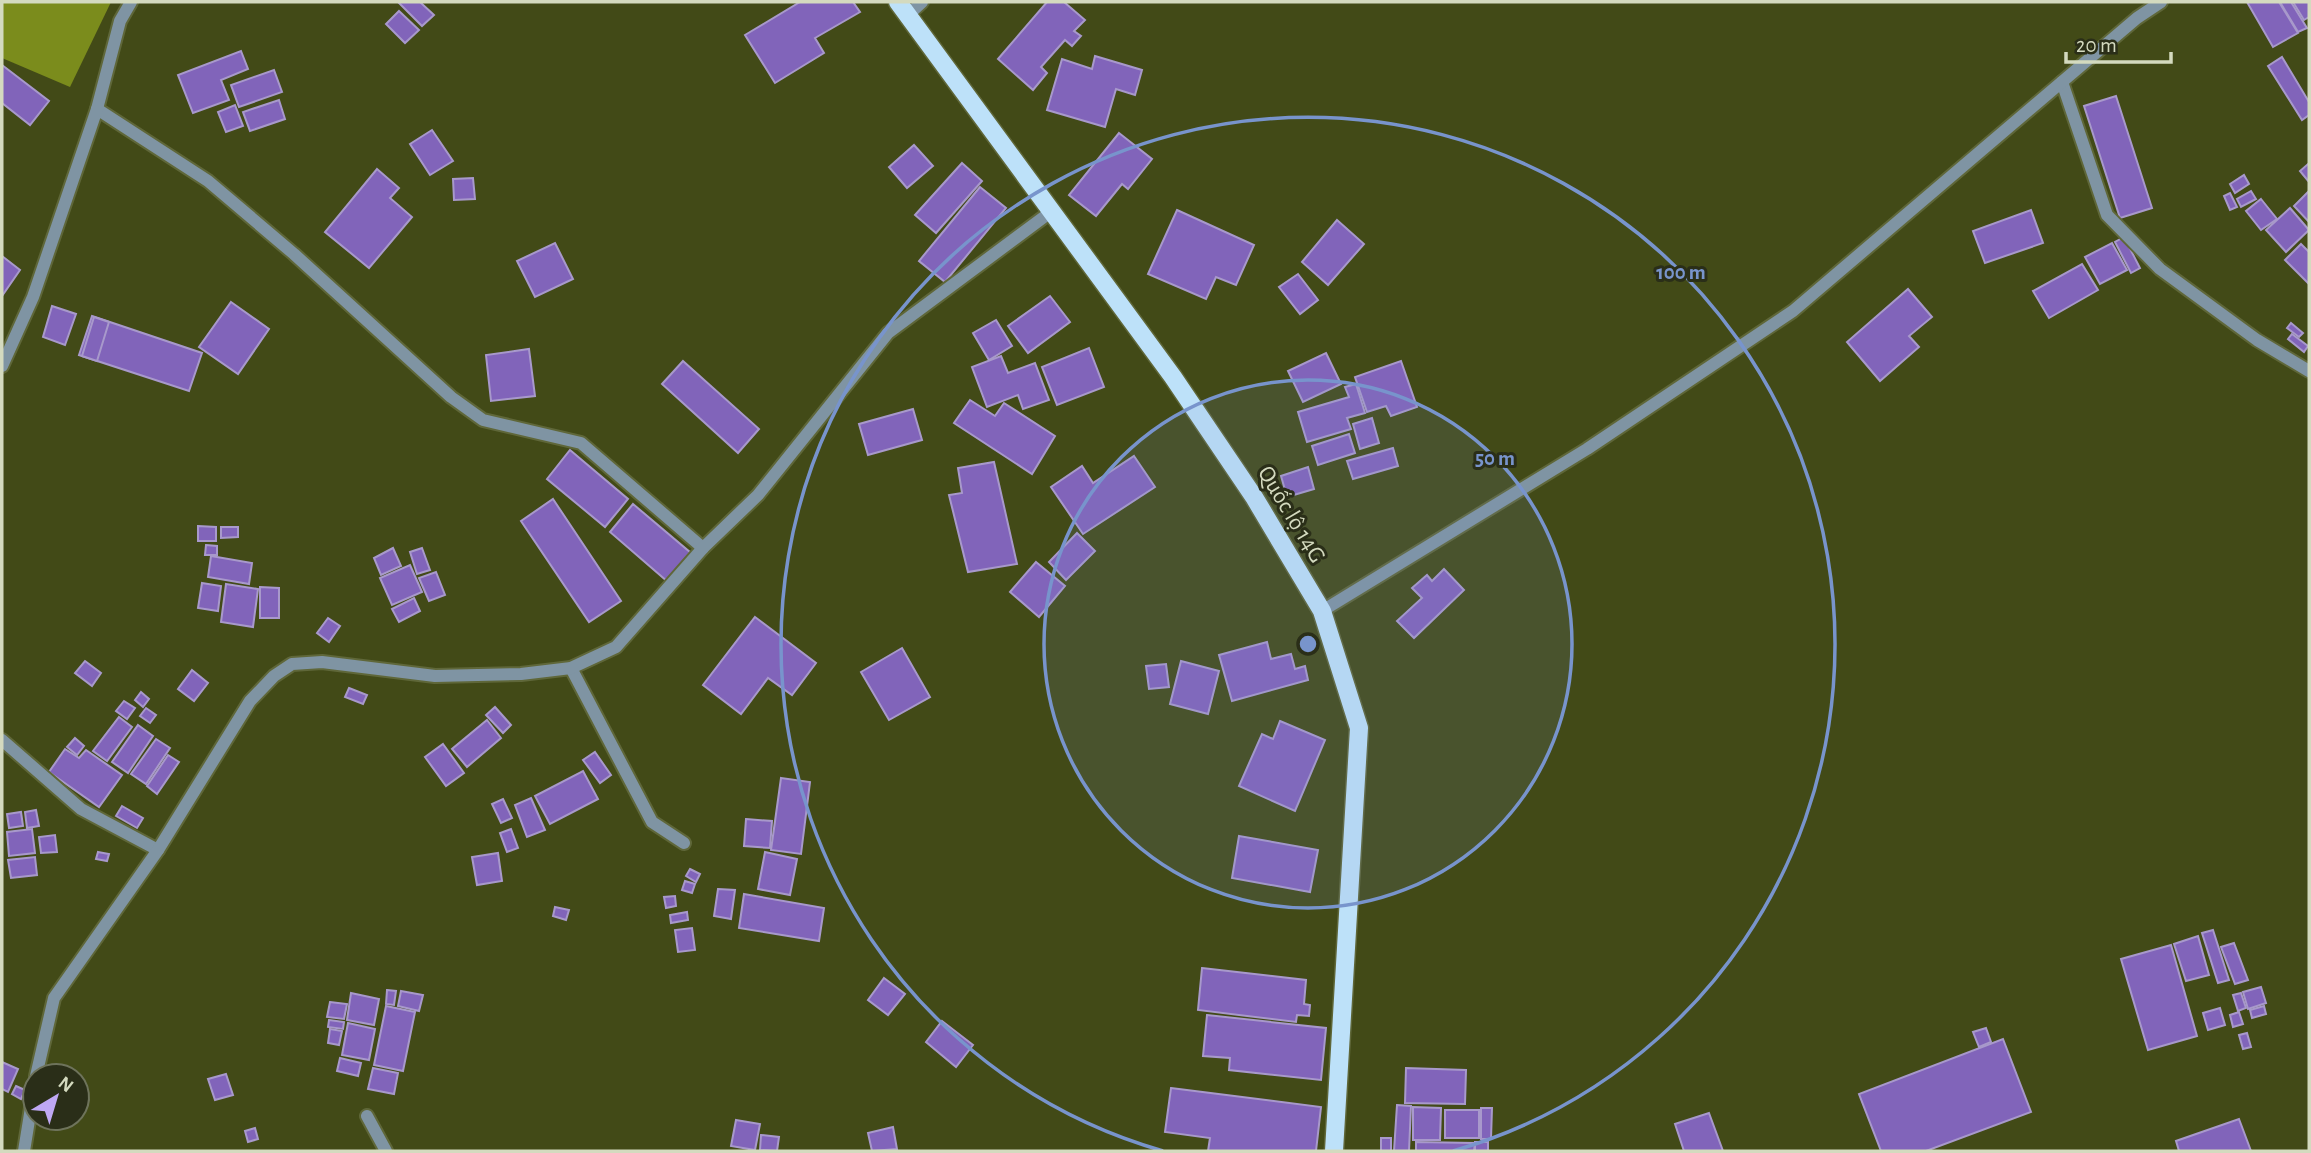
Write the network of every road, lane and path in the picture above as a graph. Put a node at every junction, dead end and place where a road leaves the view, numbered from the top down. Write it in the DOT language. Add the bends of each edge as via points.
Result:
graph roads {
  1 [pos="131,2"];
  2 [pos="922,2"];
  3 [pos="2161,2"];
  4 [pos="903,8"];
  5 [pos="2062,82"];
  6 [pos="97,109"];
  7 [pos="1052,211"];
  8 [pos="4,358"];
  9 [pos="2309,371"];
  10 [pos="703,548"];
  11 [pos="1322,611"];
  12 [pos="571,668"];
  13 [pos="2,740"];
  14 [pos="684,843"];
  15 [pos="158,850"];
  16 [pos="39,1062"];
  17 [pos="367,1116"];
  18 [pos="27,1132"];
  19 [pos="24,1151"];
  20 [pos="386,1151"];
  21 [pos="1334,1151"];
  1 -- 6 [label="street" via="120,21"];
  2 -- 4 [label="street"];
  3 -- 5 [label="street"];
  4 -- 7 [label="main road, Quốc lộ 14G"];
  5 -- 9 [label="street" via="2107,215 2160,269 2257,340"];
  5 -- 11 [label="street" via="1793,311 1587,449"];
  6 -- 8 [label="street" via="33,297"];
  6 -- 10 [label="street" via="208,181 451,397 483,419 581,443"];
  7 -- 10 [label="street" via="888,333 758,495"];
  7 -- 11 [label="main road, Quốc lộ 14G" via="1254,497"];
  10 -- 12 [label="street" via="616,647"];
  11 -- 21 [label="main road, Quốc lộ 14G" via="1359,727"];
  12 -- 14 [label="street" via="652,822"];
  12 -- 15 [label="street" via="435,676 323,662 292,664 250,701"];
  13 -- 15 [label="street" via="81,808"];
  15 -- 16 [label="street" via="54,998"];
  17 -- 20 [label="street"];
  18 -- 19 [label="street"];
}
